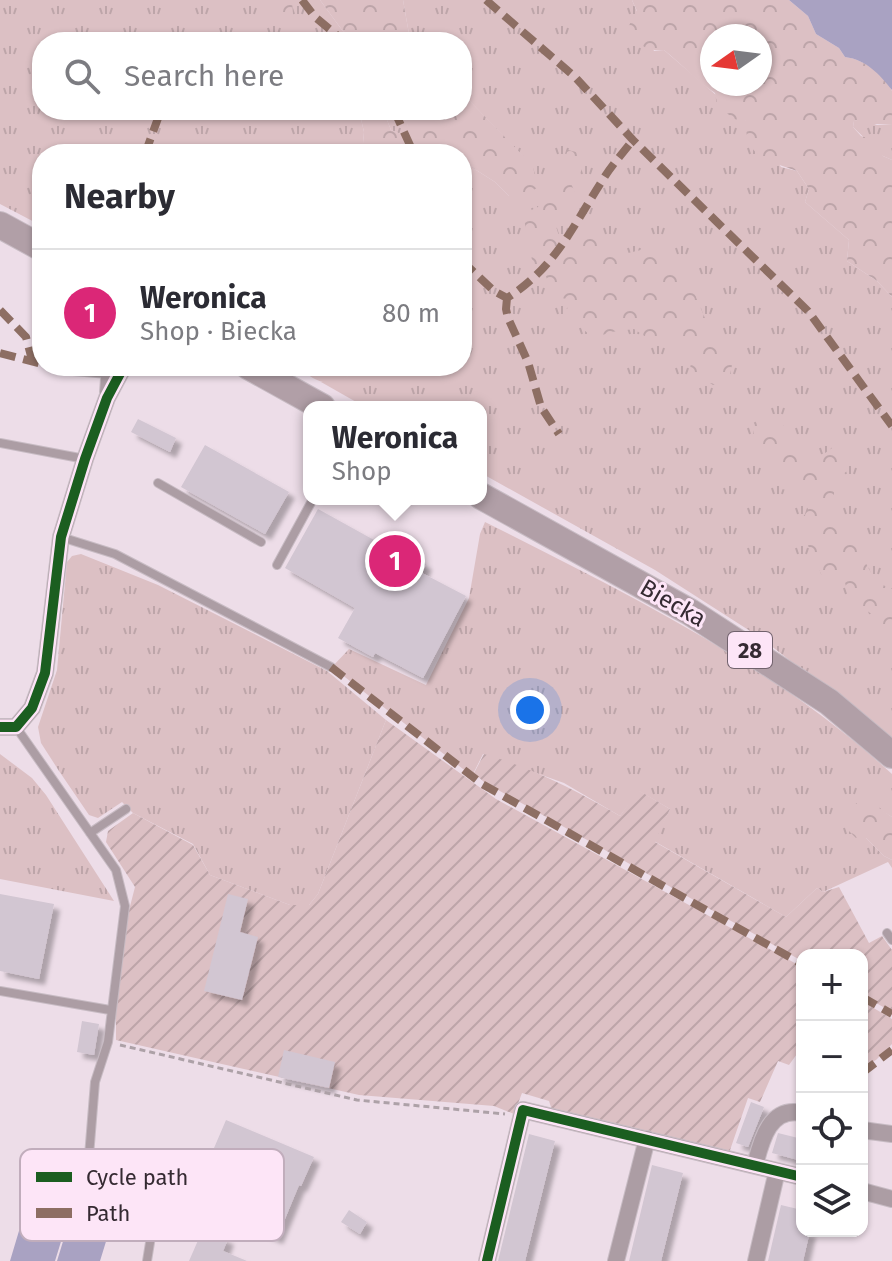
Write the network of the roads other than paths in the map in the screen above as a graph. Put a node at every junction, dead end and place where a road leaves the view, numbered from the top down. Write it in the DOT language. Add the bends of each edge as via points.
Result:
graph roads {
  1 [pos="0,225"];
  2 [pos="32,243"];
  3 [pos="109,376"];
  4 [pos="119,376"];
  5 [pos="266,376"];
  6 [pos="107,398"];
  7 [pos="311,401"];
  8 [pos="0,443"];
  9 [pos="85,459"];
  10 [pos="158,483"];
  11 [pos="487,499"];
  12 [pos="310,505"];
  13 [pos="61,537"];
  14 [pos="261,542"];
  15 [pos="277,565"];
  16 [pos="331,667"];
  17 [pos="8,727"];
  18 [pos="892,755"];
  19 [pos="126,809"];
  20 [pos="90,833"];
  21 [pos="0,991"];
  22 [pos="110,1010"];
  23 [pos="796,1112"];
  24 [pos="868,1131"];
  25 [pos="892,1134"];
  26 [pos="647,1139"];
  27 [pos="90,1149"];
  28 [pos="755,1165"];
  29 [pos="777,1171"];
  30 [pos="796,1176"];
  31 [pos="868,1193"];
  32 [pos="892,1199"];
  33 [pos="150,1241"];
  34 [pos="147,1261"];
  35 [pos="487,1261"];
  36 [pos="616,1261"];
  37 [pos="756,1261"];
  1 -- 2 [label="main road"];
  3 -- 6 [label="street"];
  4 -- 6 [label="street"];
  5 -- 7 [label="main road"];
  6 -- 9 [label="street"];
  8 -- 9 [label="lane"];
  9 -- 13 [label="street"];
  10 -- 14 [label="lane"];
  11 -- 18 [label="main road, Biecka / 28" via="741,644 829,702"];
  12 -- 15 [label="lane"];
  13 -- 16 [label="lane" via="115,554"];
  13 -- 17 [label="street" via="45,673 32,708"];
  17 -- 20 [label="lane"];
  19 -- 20 [label="lane"];
  20 -- 22 [label="lane" via="116,870 125,906"];
  21 -- 22 [label="lane"];
  22 -- 27 [label="lane" via="108,1042 95,1082"];
  23 -- 28 [label="street" via="769,1123"];
  24 -- 25 [label="street"];
  26 -- 28 [label="street"];
  26 -- 35 [label="street" via="523,1110"];
  26 -- 36 [label="street"];
  28 -- 29 [label="street"];
  29 -- 30 [label="street"];
  29 -- 37 [label="street"];
  31 -- 32 [label="street"];
  33 -- 34 [label="lane"];
}
